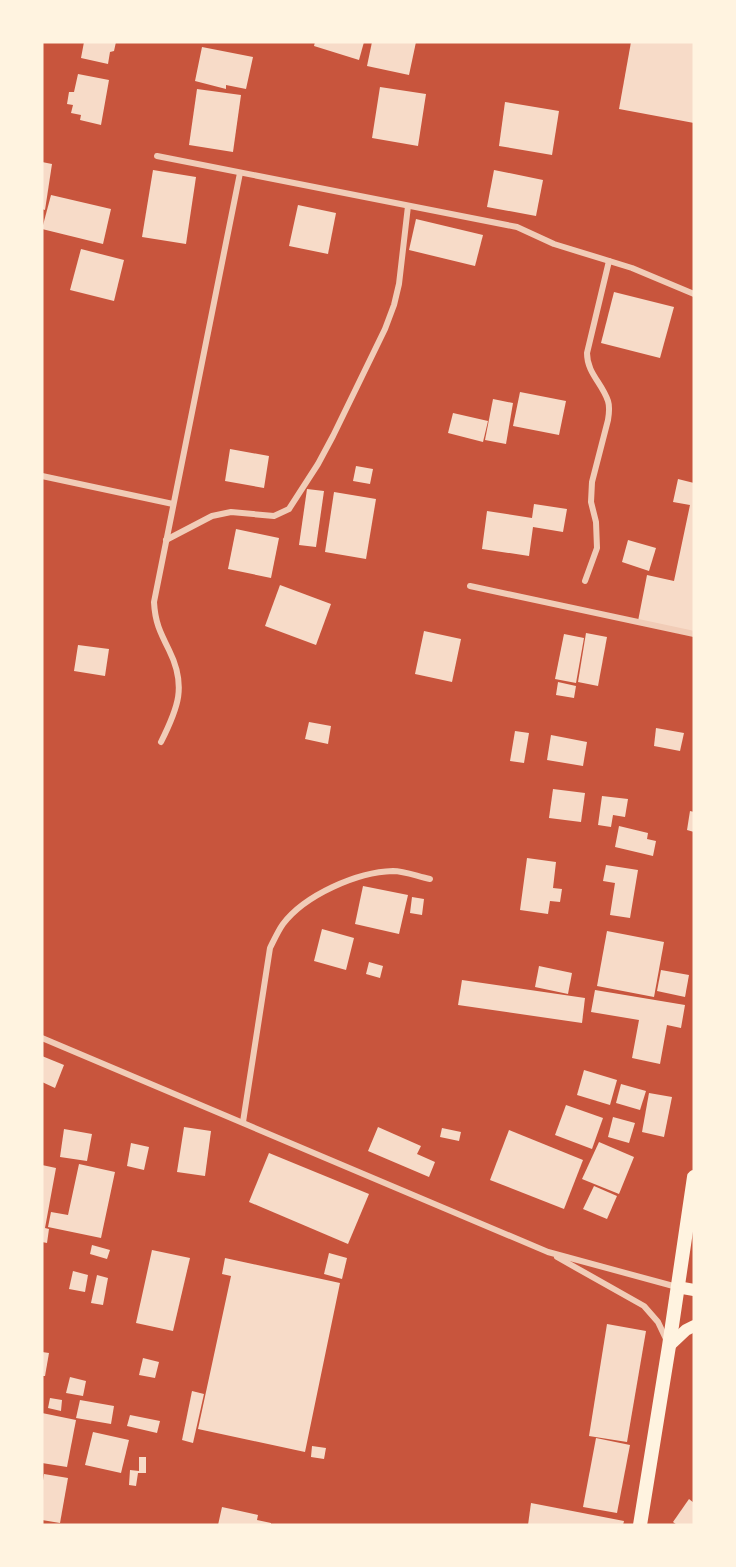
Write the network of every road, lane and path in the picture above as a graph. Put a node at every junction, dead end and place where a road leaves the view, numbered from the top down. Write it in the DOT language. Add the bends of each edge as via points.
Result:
graph roads {
  1 [pos="157,156"];
  2 [pos="240,173"];
  3 [pos="408,206"];
  4 [pos="609,261"];
  5 [pos="694,294"];
  6 [pos="42,476"];
  7 [pos="173,504"];
  8 [pos="166,540"];
  9 [pos="585,581"];
  10 [pos="470,586"];
  11 [pos="694,634"];
  12 [pos="161,742"];
  13 [pos="430,879"];
  14 [pos="42,1038"];
  15 [pos="243,1122"];
  16 [pos="694,1177"];
  17 [pos="548,1252"];
  18 [pos="677,1287"];
  19 [pos="694,1290"];
  20 [pos="694,1326"];
  21 [pos="669,1346"];
  22 [pos="640,1525"];
  1 -- 2 [label="street"];
  2 -- 3 [label="street"];
  2 -- 7 [label="street"];
  3 -- 4 [label="street" via="517,227 554,244"];
  3 -- 8 [label="street" via="399,284 388,321 333,436 289,509 274,516 231,512 212,516"];
  4 -- 5 [label="street"];
  4 -- 9 [label="street" via="587,353 591,373 609,408 591,493 597,548"];
  6 -- 7 [label="street"];
  7 -- 8 [label="street"];
  8 -- 12 [label="street" via="154,602 155,619 171,653 180,686 174,716"];
  10 -- 11 [label="street"];
  13 -- 15 [label="street" via="394,871 350,879 314,898 282,925 270,948"];
  14 -- 15 [label="street"];
  15 -- 17 [label="street"];
  16 -- 18 [label="main road"];
  17 -- 18 [label="street"];
  17 -- 21 [label="street" via="644,1306 658,1322"];
  18 -- 19 [label="main road"];
  18 -- 21 [label="main road"];
  20 -- 21 [label="main road"];
  21 -- 22 [label="main road"];
}
